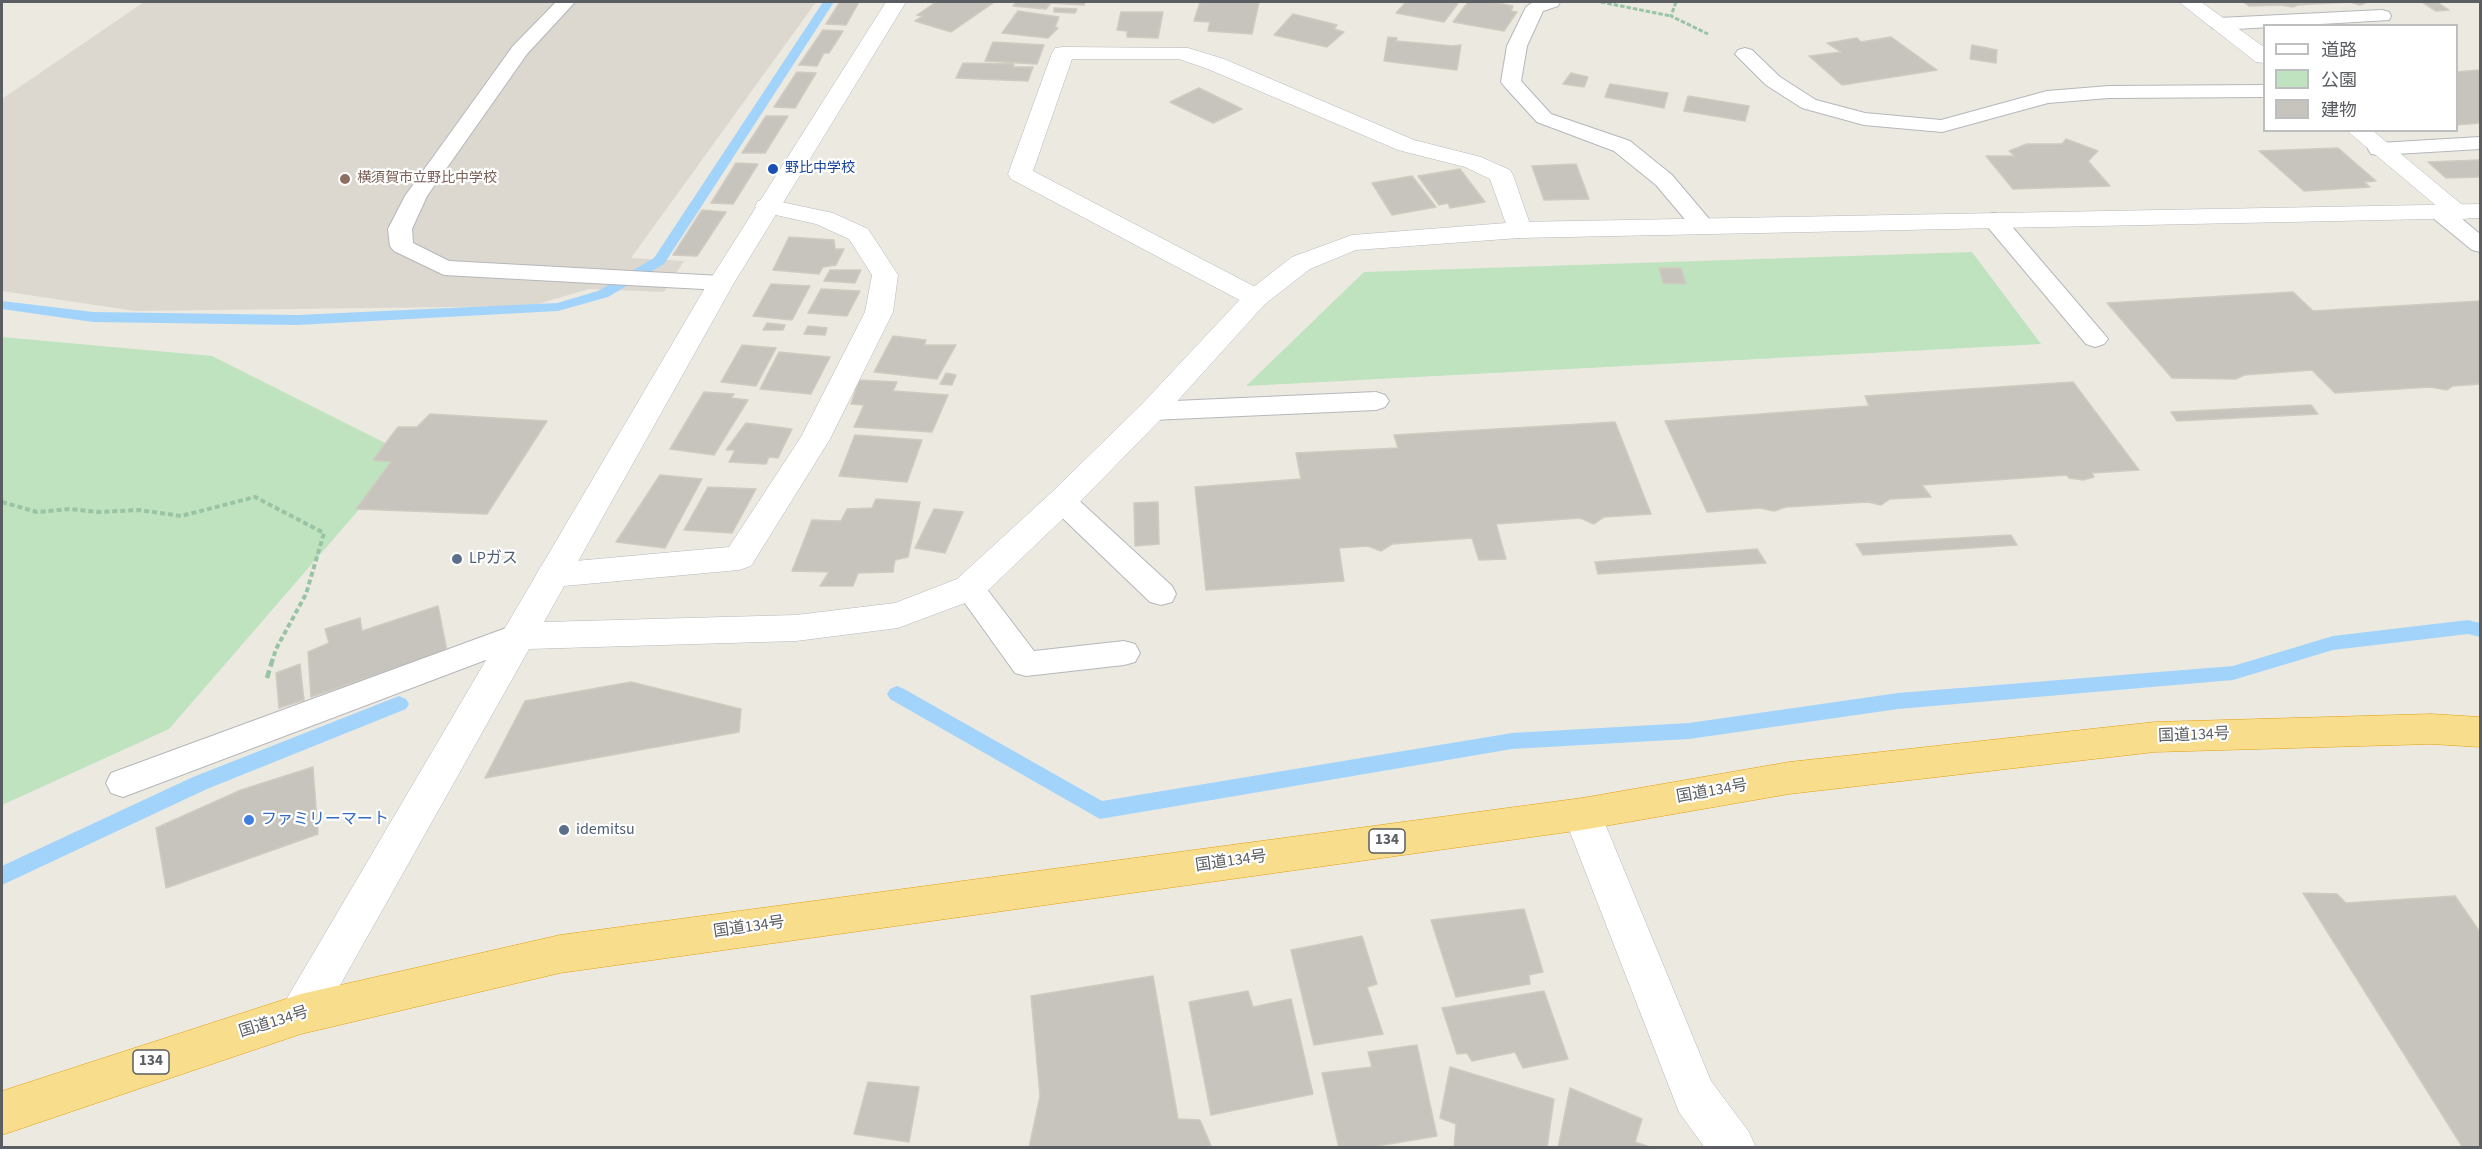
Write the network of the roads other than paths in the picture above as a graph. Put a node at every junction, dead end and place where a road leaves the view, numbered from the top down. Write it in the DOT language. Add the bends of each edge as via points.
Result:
graph roads {
  1 [pos="566,2"];
  2 [pos="896,2"];
  3 [pos="1551,2"];
  4 [pos="2189,2"];
  5 [pos="2382,16"];
  6 [pos="2219,24"];
  7 [pos="1745,54"];
  8 [pos="2263,56"];
  9 [pos="2263,91"];
  10 [pos="2358,132"];
  11 [pos="2481,143"];
  12 [pos="2379,149"];
  13 [pos="767,206"];
  14 [pos="2460,213"];
  15 [pos="1994,220"];
  16 [pos="1702,225"];
  17 [pos="1519,230"];
  18 [pos="2481,245"];
  19 [pos="721,283"];
  20 [pos="1256,298"];
  21 [pos="2095,339"];
  22 [pos="1376,401"];
  23 [pos="1152,411"];
  24 [pos="1062,501"];
  25 [pos="553,575"];
  26 [pos="969,588"];
  27 [pos="1161,594"];
  28 [pos="517,636"];
  29 [pos="1124,653"];
  30 [pos="2481,732"];
  31 [pos="123,783"];
  32 [pos="1582,814"];
  33 [pos="301,1014"];
  34 [pos="2,1113"];
  35 [pos="1733,1148"];
  1 -- 19 [label="lane" via="520,50 416,196 400,229 402,246 444,268"];
  2 -- 13 [label="street"];
  3 -- 16 [label="lane" via="1535,7 1517,46 1511,82 1544,118 1622,146 1664,180"];
  4 -- 6 [label="street"];
  5 -- 6 [label="lane"];
  6 -- 8 [label="street"];
  7 -- 9 [label="lane" via="1773,81 1809,104 1864,119 1942,126 2047,97 2109,92"];
  10 -- 12 [label="street"];
  11 -- 12 [label="lane"];
  12 -- 14 [label="street"];
  13 -- 19 [label="street"];
  13 -- 25 [label="street" via="824,218 860,234 885,275 879,312 815,439 739,558"];
  14 -- 15 [label="street"];
  14 -- 18 [label="lane"];
  15 -- 16 [label="street"];
  15 -- 21 [label="lane"];
  16 -- 17 [label="street"];
  17 -- 20 [label="street" via="1352,243 1301,263"];
  17 -- 20 [label="street" via="1501,175 1473,162 1406,145 1216,64 1180,53 1063,53 1020,174"];
  19 -- 25 [label="street"];
  20 -- 23 [label="street"];
  22 -- 23 [label="lane"];
  23 -- 24 [label="street"];
  24 -- 26 [label="street"];
  24 -- 27 [label="lane"];
  25 -- 28 [label="street"];
  26 -- 28 [label="street" via="898,615 796,628"];
  26 -- 29 [label="lane" via="1026,664"];
  28 -- 31 [label="lane"];
  28 -- 33 [label="street"];
  30 -- 32 [label="highway, 国道134号 / 134" via="2431,729 2155,737 1789,778"];
  32 -- 33 [label="highway, 国道134号 / 134" via="560,954"];
  32 -- 35 [label="street" via="1695,1096"];
  33 -- 34 [label="highway, 国道134号 / 134"];
}
